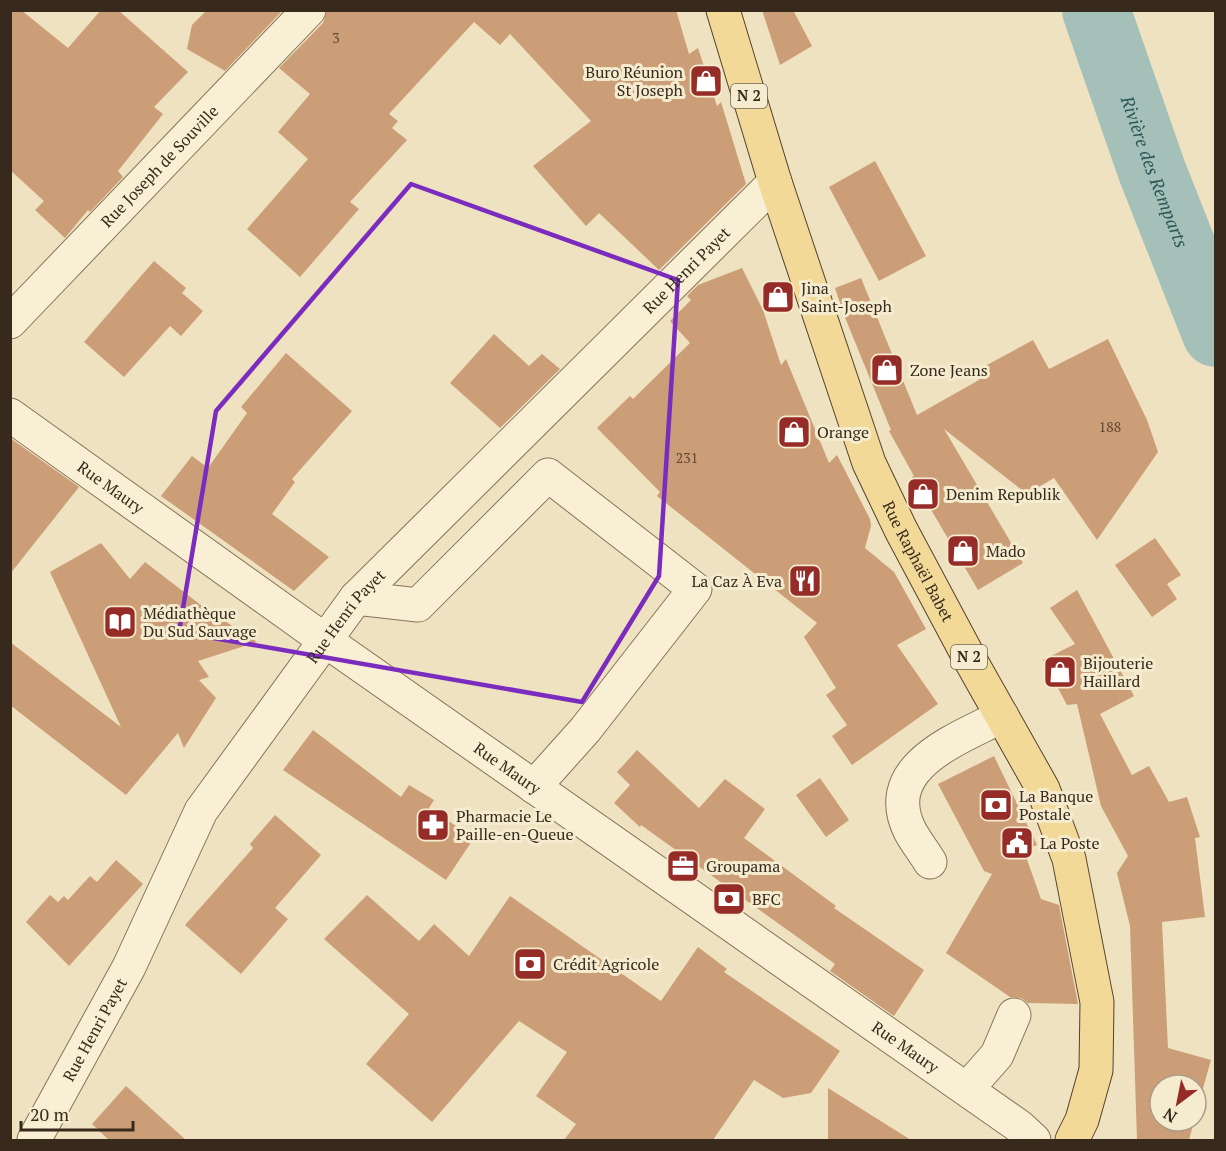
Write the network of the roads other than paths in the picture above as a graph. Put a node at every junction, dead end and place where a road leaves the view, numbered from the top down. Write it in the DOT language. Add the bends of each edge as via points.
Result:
graph roads {
  1 [pos="309,10"];
  2 [pos="723,10"];
  3 [pos="775,182"];
  4 [pos="10,322"];
  5 [pos="10,414"];
  6 [pos="356,598"];
  7 [pos="326,642"];
  8 [pos="1002,716"];
  9 [pos="534,787"];
  10 [pos="930,862"];
  11 [pos="1014,1015"];
  12 [pos="967,1089"];
  13 [pos="34,1140"];
  14 [pos="1034,1140"];
  15 [pos="1072,1140"];
  1 -- 4 [label="street, Rue Joseph de Souville"];
  2 -- 3 [label="main road, Rue Raphaël Babet / N 2"];
  3 -- 6 [label="street, Rue Henri Payet"];
  3 -- 8 [label="main road, Rue Raphaël Babet / N 2" via="869,462 901,530"];
  5 -- 7 [label="street, Rue Maury"];
  6 -- 7 [label="street, Rue Henri Payet"];
  6 -- 9 [label="street" via="418,605 548,475 695,589 585,730"];
  7 -- 9 [label="street, Rue Maury"];
  7 -- 13 [label="street, Rue Henri Payet" via="201,812 129,967"];
  8 -- 10 [label="street" via="927,756 914,768 905,789 904,810 910,829"];
  8 -- 15 [label="main road, Rue Raphaël Babet / N 2" via="1043,789 1069,859 1097,1002 1096,1070"];
  9 -- 12 [label="street, Rue Maury"];
  11 -- 12 [label="street" via="997,1055"];
  12 -- 14 [label="street, Rue Maury"];
}
